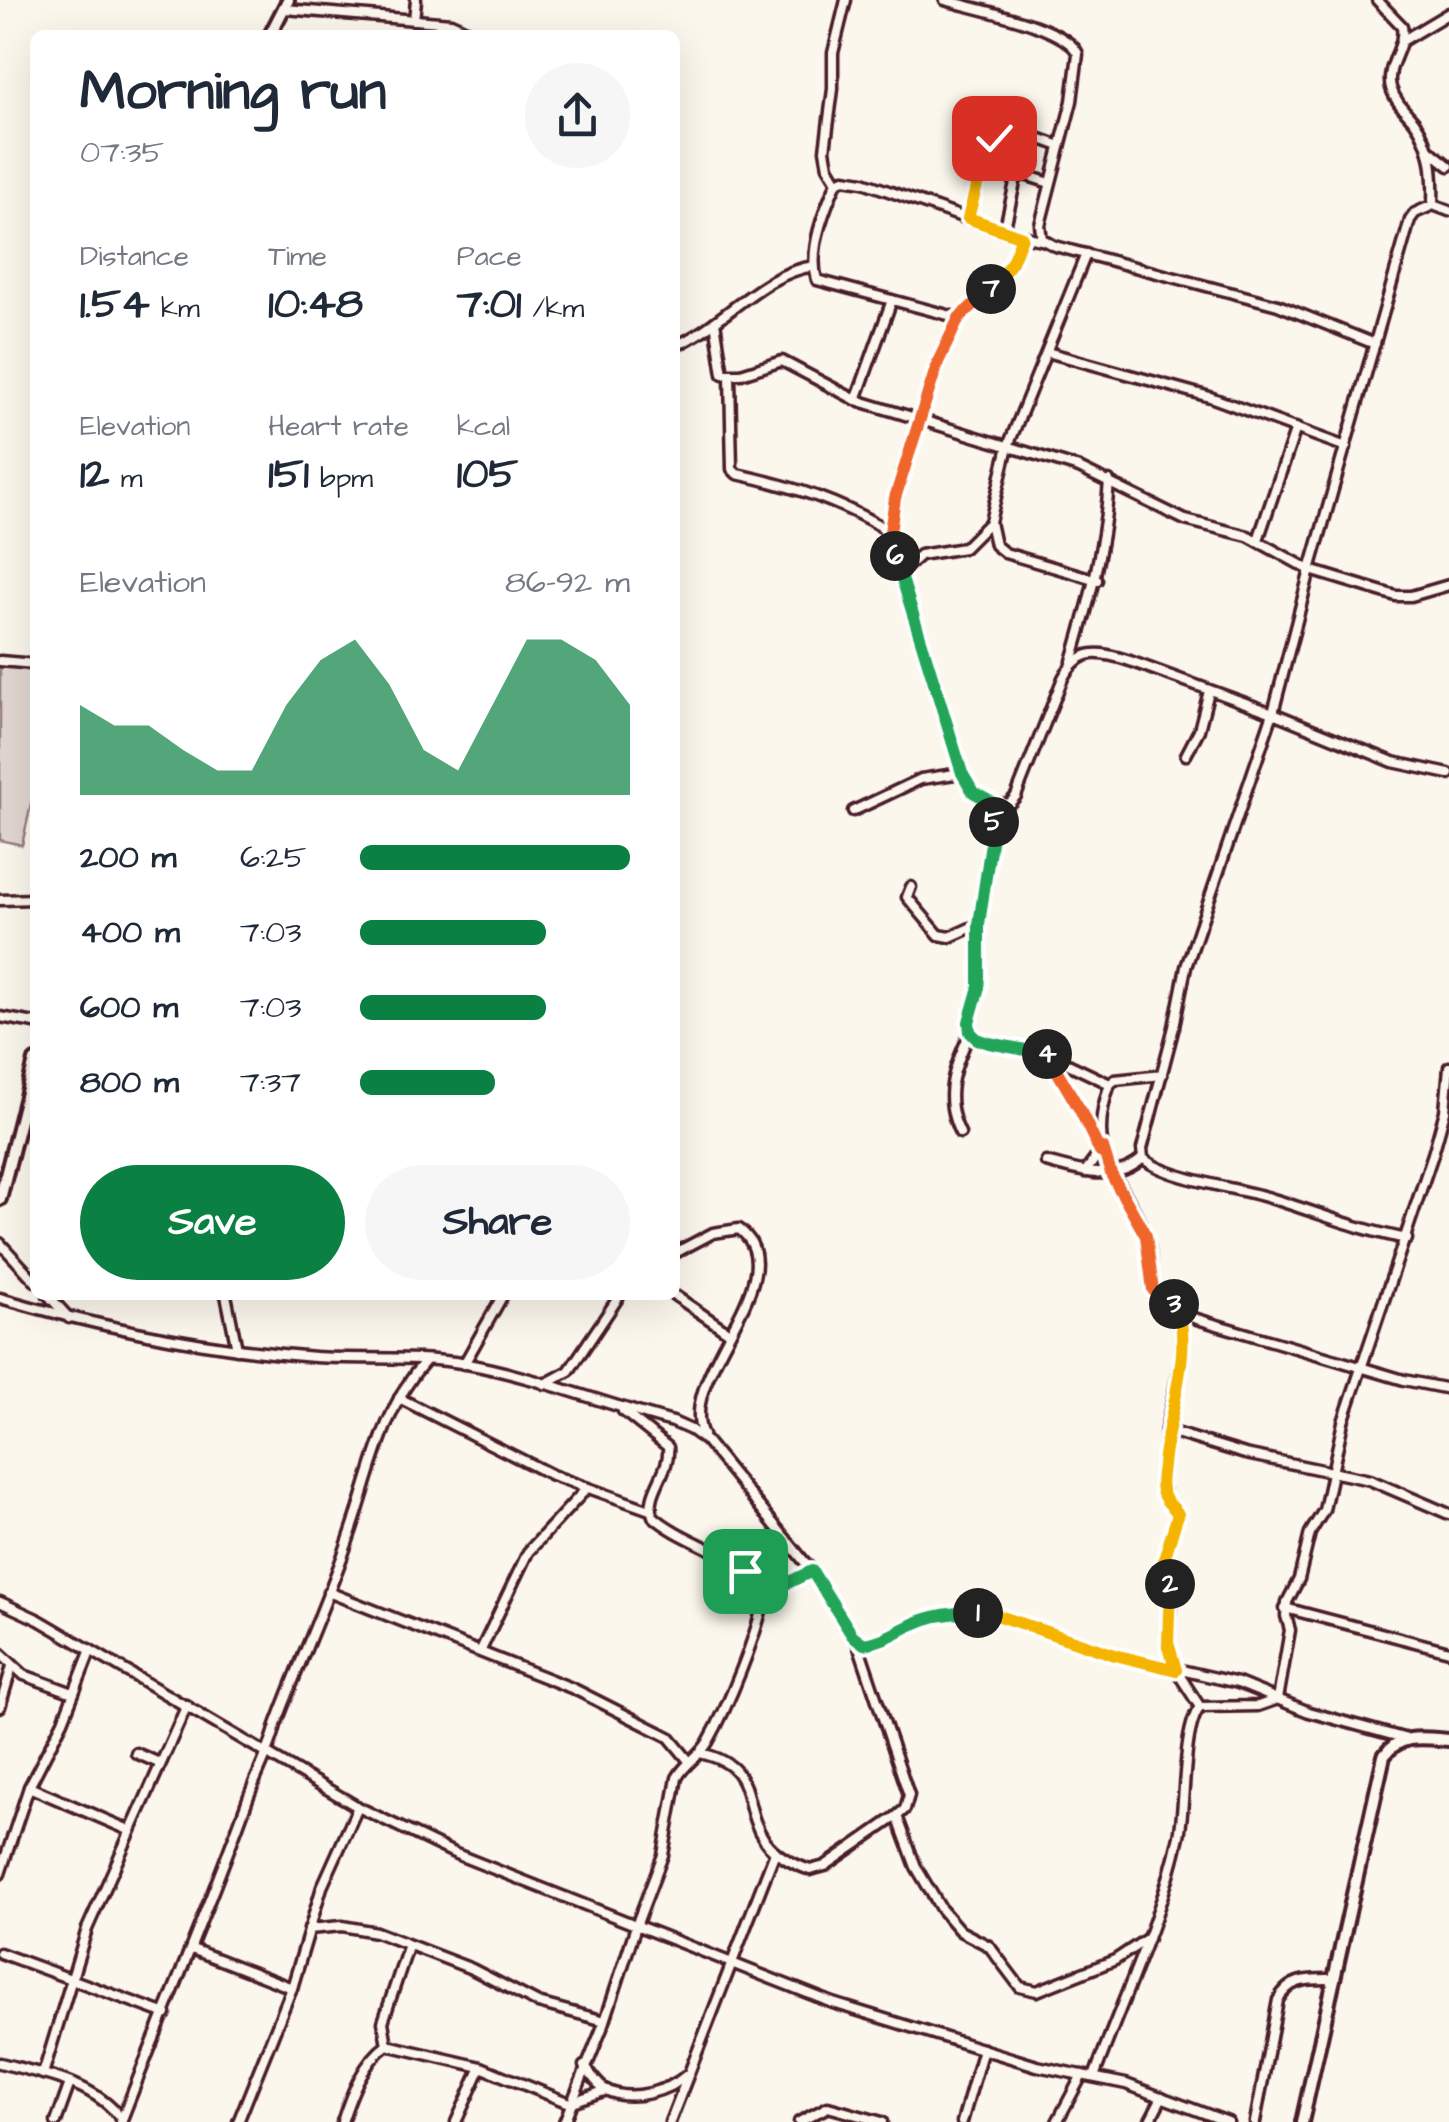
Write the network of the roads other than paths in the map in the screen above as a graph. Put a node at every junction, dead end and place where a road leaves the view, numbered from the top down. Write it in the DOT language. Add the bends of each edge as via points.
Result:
graph roads {
  1 [pos="416,0"];
  2 [pos="846,0"];
  3 [pos="944,0"];
  4 [pos="1377,0"];
  5 [pos="286,4"];
  6 [pos="1449,13"];
  7 [pos="414,20"];
  8 [pos="273,30"];
  9 [pos="469,30"];
  10 [pos="1402,40"];
  11 [pos="1060,146"];
  12 [pos="1430,150"];
  13 [pos="1449,166"];
  14 [pos="837,182"];
  15 [pos="1050,182"];
  16 [pos="1432,206"];
  17 [pos="1449,212"];
  18 [pos="968,218"];
  19 [pos="1004,232"];
  20 [pos="1022,237"];
  21 [pos="1046,241"];
  22 [pos="1086,254"];
  23 [pos="814,266"];
  24 [pos="892,300"];
  25 [pos="959,318"];
  26 [pos="715,322"];
  27 [pos="680,344"];
  28 [pos="1375,344"];
  29 [pos="1047,352"];
  30 [pos="730,376"];
  31 [pos="856,400"];
  32 [pos="918,420"];
  33 [pos="1296,428"];
  34 [pos="1008,446"];
  35 [pos="1346,447"];
  36 [pos="1108,481"];
  37 [pos="990,522"];
  38 [pos="890,532"];
  39 [pos="1258,540"];
  40 [pos="1310,570"];
  41 [pos="899,574"];
  42 [pos="1096,580"];
  43 [pos="1449,585"];
  44 [pos="1072,660"];
  45 [pos="0,661"];
  46 [pos="30,664"];
  47 [pos="1209,691"];
  48 [pos="1273,713"];
  49 [pos="1186,755"];
  50 [pos="962,773"];
  51 [pos="1449,774"];
  52 [pos="998,806"];
  53 [pos="853,810"];
  54 [pos="911,887"];
  55 [pos="30,899"];
  56 [pos="0,900"];
  57 [pos="979,924"];
  58 [pos="0,1017"];
  59 [pos="30,1021"];
  60 [pos="970,1032"];
  61 [pos="1047,1054"];
  62 [pos="1449,1067"];
  63 [pos="1162,1075"];
  64 [pos="30,1081"];
  65 [pos="1110,1084"];
  66 [pos="1447,1096"];
  67 [pos="960,1133"];
  68 [pos="1102,1150"];
  69 [pos="1143,1158"];
  70 [pos="1046,1162"];
  71 [pos="1085,1172"];
  72 [pos="1111,1174"];
  73 [pos="0,1199"];
  74 [pos="1406,1239"];
  75 [pos="0,1243"];
  76 [pos="680,1252"];
  77 [pos="30,1276"];
  78 [pos="0,1298"];
  79 [pos="680,1299"];
  80 [pos="53,1300"];
  81 [pos="227,1300"];
  82 [pos="500,1300"];
  83 [pos="617,1300"];
  84 [pos="1180,1314"];
  85 [pos="70,1319"];
  86 [pos="728,1332"];
  87 [pos="237,1350"];
  88 [pos="426,1360"];
  89 [pos="464,1364"];
  90 [pos="1363,1368"];
  91 [pos="546,1384"];
  92 [pos="1449,1389"];
  93 [pos="398,1398"];
  94 [pos="620,1409"];
  95 [pos="1166,1430"];
  96 [pos="706,1441"];
  97 [pos="1333,1474"];
  98 [pos="587,1488"];
  99 [pos="650,1510"];
  100 [pos="1449,1514"];
  101 [pos="812,1571"];
  102 [pos="328,1592"];
  103 [pos="765,1594"];
  104 [pos="0,1602"];
  105 [pos="1285,1608"];
  106 [pos="858,1641"];
  107 [pos="481,1650"];
  108 [pos="1449,1651"];
  109 [pos="90,1652"];
  110 [pos="0,1653"];
  111 [pos="12,1666"];
  112 [pos="1176,1670"];
  113 [pos="1192,1673"];
  114 [pos="1190,1692"];
  115 [pos="73,1693"];
  116 [pos="1278,1699"];
  117 [pos="187,1705"];
  118 [pos="0,1706"];
  119 [pos="1200,1707"];
  120 [pos="1407,1739"];
  121 [pos="1449,1740"];
  122 [pos="136,1753"];
  123 [pos="700,1753"];
  124 [pos="268,1756"];
  125 [pos="689,1761"];
  126 [pos="159,1763"];
  127 [pos="29,1787"];
  128 [pos="358,1807"];
  129 [pos="897,1816"];
  130 [pos="129,1830"];
  131 [pos="775,1852"];
  132 [pos="0,1874"];
  133 [pos="636,1926"];
  134 [pos="309,1929"];
  135 [pos="1148,1938"];
  136 [pos="408,1947"];
  137 [pos="192,1949"];
  138 [pos="0,1953"];
  139 [pos="730,1964"];
  140 [pos="70,1980"];
  141 [pos="1335,1980"];
  142 [pos="292,1988"];
  143 [pos="166,2014"];
  144 [pos="605,2021"];
  145 [pos="387,2045"];
  146 [pos="983,2049"];
  147 [pos="0,2063"];
  148 [pos="584,2066"];
  149 [pos="481,2067"];
  150 [pos="690,2073"];
  151 [pos="43,2074"];
  152 [pos="1082,2074"];
  153 [pos="1094,2077"];
  154 [pos="70,2083"];
  155 [pos="607,2090"];
  156 [pos="1162,2097"];
  157 [pos="569,2102"];
  158 [pos="122,2121"];
  159 [pos="56,2122"];
  160 [pos="238,2122"];
  161 [pos="342,2122"];
  162 [pos="456,2122"];
  163 [pos="564,2122"];
  164 [pos="670,2122"];
  165 [pos="800,2122"];
  166 [pos="882,2122"];
  167 [pos="962,2122"];
  168 [pos="1057,2122"];
  169 [pos="1149,2122"];
  170 [pos="1228,2122"];
  171 [pos="1256,2122"];
  172 [pos="1302,2122"];
  1 -- 7 [label="street"];
  2 -- 14 [label="street" via="833,53 825,150"];
  3 -- 11 [label="street" via="1075,46 1079,64"];
  4 -- 10 [label="street" via="1402,26"];
  5 -- 7 [label="street"];
  5 -- 8 [label="street"];
  6 -- 10 [label="street"];
  7 -- 9 [label="street"];
  10 -- 12 [label="street" via="1390,74 1392,92"];
  11 -- 15 [label="street"];
  11 -- 18 [label="street" via="1010,128 994,138"];
  12 -- 13 [label="street"];
  12 -- 16 [label="street"];
  14 -- 18 [label="street" via="862,182"];
  14 -- 23 [label="street"];
  15 -- 19 [label="street" via="1016,178"];
  15 -- 21 [label="street" via="1040,224"];
  16 -- 17 [label="street"];
  16 -- 28 [label="street" via="1410,220"];
  18 -- 19 [label="street"];
  19 -- 20 [label="street"];
  20 -- 21 [label="street"];
  20 -- 25 [label="street" via="999,282"];
  21 -- 22 [label="street"];
  22 -- 28 [label="street" via="1278,305"];
  22 -- 29 [label="street"];
  23 -- 24 [label="street" via="816,280"];
  23 -- 26 [label="street" via="780,275"];
  24 -- 25 [label="street"];
  24 -- 31 [label="street"];
  25 -- 32 [label="street"];
  26 -- 27 [label="street"];
  26 -- 30 [label="street" via="720,366"];
  28 -- 35 [label="street"];
  29 -- 33 [label="street"];
  29 -- 34 [label="street"];
  30 -- 31 [label="street" via="782,361"];
  30 -- 38 [label="street" via="732,469 830,500"];
  31 -- 32 [label="street"];
  32 -- 34 [label="street"];
  32 -- 38 [label="street"];
  33 -- 35 [label="street"];
  33 -- 39 [label="street"];
  34 -- 36 [label="street"];
  34 -- 37 [label="street"];
  35 -- 40 [label="street"];
  36 -- 39 [label="street" via="1185,520"];
  36 -- 42 [label="street"];
  37 -- 41 [label="street" via="964,548 920,555"];
  37 -- 42 [label="street" via="995,545 1005,553"];
  38 -- 41 [label="street"];
  39 -- 40 [label="street"];
  40 -- 43 [label="street" via="1396,596"];
  40 -- 48 [label="street"];
  41 -- 50 [label="street"];
  42 -- 44 [label="street"];
  44 -- 47 [label="street" via="1108,654"];
  44 -- 52 [label="street" via="1016,796"];
  45 -- 46 [label="street"];
  47 -- 48 [label="street"];
  47 -- 49 [label="street"];
  48 -- 51 [label="street" via="1393,762"];
  48 -- 63 [label="street" via="1186,966"];
  50 -- 52 [label="street" via="973,792"];
  50 -- 53 [label="street" via="921,779"];
  52 -- 57 [label="street"];
  54 -- 57 [label="street" via="911,903 940,936"];
  55 -- 56 [label="street"];
  57 -- 60 [label="street" via="979,987"];
  58 -- 59 [label="street"];
  60 -- 61 [label="street" via="989,1043"];
  60 -- 67 [label="street" via="949,1090"];
  61 -- 65 [label="street"];
  61 -- 68 [label="street"];
  62 -- 66 [label="street"];
  63 -- 65 [label="street"];
  63 -- 69 [label="street"];
  64 -- 73 [label="street"];
  65 -- 68 [label="street"];
  66 -- 74 [label="street"];
  68 -- 71 [label="street"];
  68 -- 72 [label="street"];
  69 -- 72 [label="street"];
  69 -- 74 [label="street" via="1163,1170"];
  70 -- 71 [label="street"];
  71 -- 72 [label="street"];
  72 -- 84 [label="street" via="1146,1236 1153,1290"];
  74 -- 90 [label="street"];
  75 -- 77 [label="street"];
  76 -- 86 [label="street" via="726,1229 746,1235 756,1280"];
  78 -- 85 [label="street"];
  79 -- 86 [label="street"];
  80 -- 85 [label="street"];
  81 -- 87 [label="street"];
  82 -- 89 [label="street"];
  83 -- 91 [label="street" via="569,1371"];
  84 -- 90 [label="street"];
  84 -- 95 [label="street" via="1182,1354"];
  85 -- 87 [label="street"];
  86 -- 96 [label="street" via="698,1413"];
  87 -- 88 [label="street"];
  88 -- 89 [label="street"];
  88 -- 93 [label="street"];
  89 -- 91 [label="street"];
  90 -- 92 [label="street"];
  90 -- 97 [label="street" via="1342,1422"];
  91 -- 94 [label="street"];
  93 -- 98 [label="street"];
  93 -- 102 [label="street"];
  94 -- 96 [label="street" via="673,1422"];
  94 -- 99 [label="street" via="668,1447"];
  95 -- 97 [label="street"];
  95 -- 112 [label="street" via="1162,1494 1178,1514 1162,1566 1172,1592 1168,1643"];
  96 -- 101 [label="street"];
  97 -- 100 [label="street" via="1382,1484"];
  97 -- 105 [label="street"];
  98 -- 99 [label="street"];
  98 -- 107 [label="street" via="528,1552"];
  99 -- 103 [label="street" via="745,1571"];
  101 -- 103 [label="street"];
  101 -- 106 [label="street"];
  102 -- 107 [label="street"];
  102 -- 124 [label="street"];
  103 -- 123 [label="street"];
  104 -- 109 [label="street"];
  105 -- 108 [label="street"];
  105 -- 116 [label="street" via="1290,1630"];
  106 -- 112 [label="street" via="875,1643 940,1615 993,1614"];
  106 -- 129 [label="street" via="909,1795"];
  107 -- 125 [label="street" via="650,1726"];
  109 -- 115 [label="street"];
  109 -- 117 [label="street"];
  110 -- 111 [label="street"];
  111 -- 115 [label="street"];
  111 -- 118 [label="street"];
  112 -- 113 [label="street"];
  112 -- 114 [label="street"];
  113 -- 114 [label="street"];
  113 -- 116 [label="street"];
  114 -- 119 [label="street"];
  115 -- 127 [label="street"];
  116 -- 119 [label="street"];
  116 -- 120 [label="street"];
  117 -- 124 [label="street"];
  117 -- 126 [label="street"];
  119 -- 135 [label="street" via="1190,1734 1179,1836"];
  120 -- 121 [label="street"];
  120 -- 141 [label="street" via="1394,1743 1378,1774"];
  122 -- 126 [label="street"];
  123 -- 125 [label="street"];
  123 -- 131 [label="street" via="739,1773 760,1832"];
  124 -- 128 [label="street"];
  124 -- 137 [label="street"];
  125 -- 133 [label="street" via="677,1778 663,1854"];
  126 -- 130 [label="street"];
  127 -- 130 [label="street"];
  127 -- 132 [label="street"];
  128 -- 133 [label="street"];
  128 -- 134 [label="street"];
  129 -- 131 [label="street" via="819,1870"];
  129 -- 135 [label="street" via="941,1909 960,1931 988,1946 1020,1988 1048,1987 1115,1960"];
  130 -- 140 [label="street"];
  131 -- 139 [label="street"];
  133 -- 139 [label="street"];
  133 -- 144 [label="street"];
  134 -- 136 [label="street" via="360,1928"];
  134 -- 142 [label="street"];
  135 -- 153 [label="street"];
  136 -- 144 [label="street" via="472,1969 538,2003"];
  136 -- 145 [label="street" via="383,2022"];
  137 -- 142 [label="street"];
  137 -- 143 [label="street"];
  138 -- 140 [label="street"];
  139 -- 146 [label="street"];
  139 -- 150 [label="street"];
  140 -- 143 [label="street"];
  140 -- 151 [label="street"];
  141 -- 171 [label="street" via="1285,1987"];
  141 -- 172 [label="street"];
  142 -- 160 [label="street"];
  143 -- 158 [label="street"];
  144 -- 148 [label="street"];
  145 -- 149 [label="street"];
  145 -- 161 [label="street" via="364,2070"];
  146 -- 152 [label="street"];
  146 -- 167 [label="street"];
  147 -- 151 [label="street"];
  148 -- 155 [label="street"];
  148 -- 157 [label="street"];
  149 -- 157 [label="street"];
  149 -- 162 [label="street"];
  150 -- 155 [label="street" via="668,2089"];
  150 -- 164 [label="street"];
  151 -- 154 [label="street"];
  152 -- 153 [label="street"];
  152 -- 168 [label="street"];
  153 -- 156 [label="street"];
  154 -- 158 [label="street" via="95,2093"];
  154 -- 159 [label="street"];
  155 -- 157 [label="street"];
  156 -- 169 [label="street"];
  156 -- 170 [label="street"];
  157 -- 163 [label="street"];
  165 -- 166 [label="street" via="828,2107"];
}
